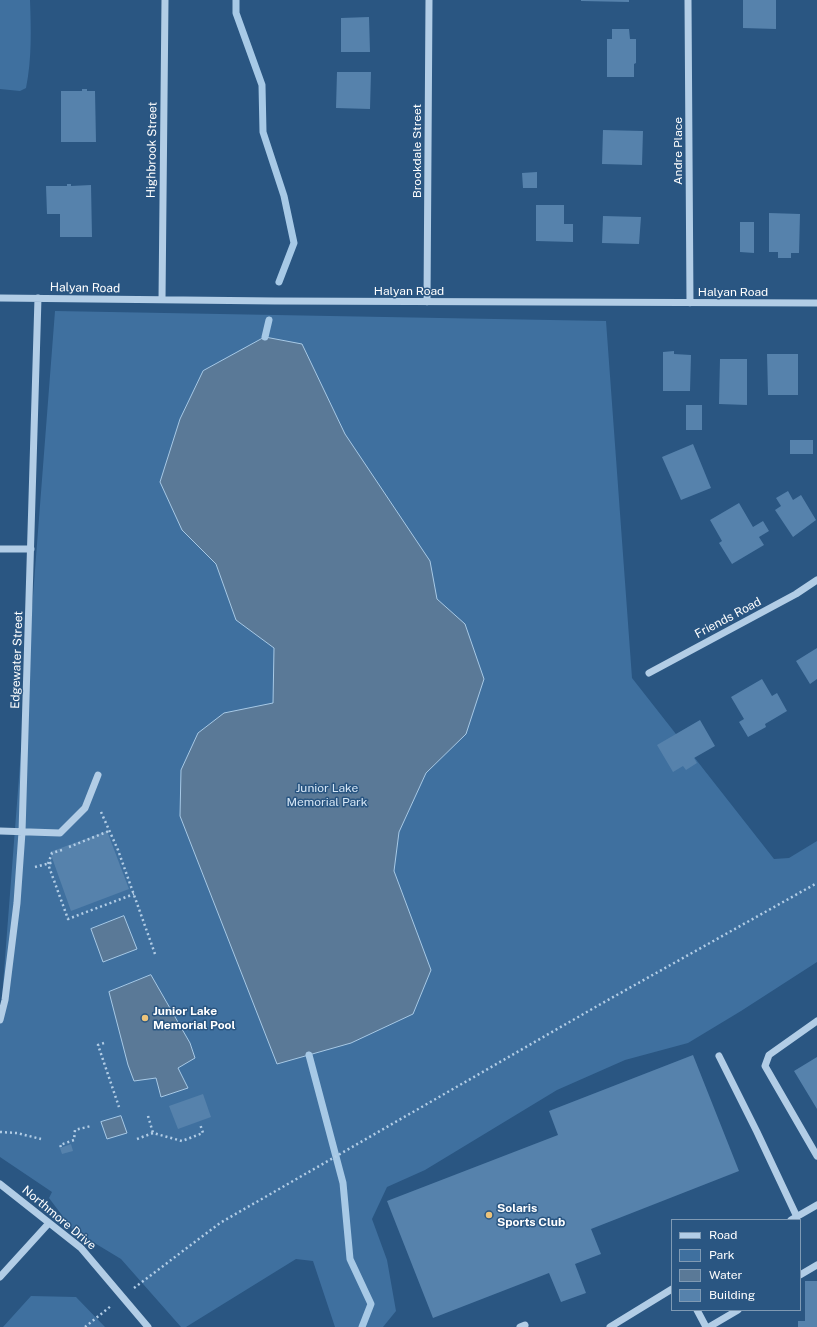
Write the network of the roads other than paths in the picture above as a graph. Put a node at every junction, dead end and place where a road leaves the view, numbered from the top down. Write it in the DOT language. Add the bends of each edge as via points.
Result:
graph roads {
  1 [pos="165,0"];
  2 [pos="429,0"];
  3 [pos="688,0"];
  4 [pos="0,298"];
  5 [pos="38,298"];
  6 [pos="162,300"];
  7 [pos="427,302"];
  8 [pos="690,303"];
  9 [pos="817,303"];
  10 [pos="31,548"];
  11 [pos="0,549"];
  12 [pos="817,580"];
  13 [pos="649,673"];
  14 [pos="98,775"];
  15 [pos="0,831"];
  16 [pos="22,832"];
  17 [pos="0,1020"];
  18 [pos="817,1021"];
  19 [pos="719,1056"];
  20 [pos="817,1156"];
  21 [pos="0,1184"];
  22 [pos="817,1205"];
  23 [pos="794,1218"];
  24 [pos="49,1223"];
  25 [pos="817,1265"];
  26 [pos="801,1274"];
  27 [pos="0,1277"];
  28 [pos="671,1290"];
  29 [pos="698,1311"];
  30 [pos="736,1311"];
  31 [pos="148,1327"];
  32 [pos="610,1327"];
  33 [pos="706,1327"];
  34 [pos="709,1327"];
  1 -- 6 [label="street, Highbrook Street"];
  2 -- 7 [label="street, Brookdale Street"];
  3 -- 8 [label="street, Andre Place"];
  4 -- 5 [label="street, Halyan Road"];
  5 -- 6 [label="street, Halyan Road"];
  5 -- 10 [label="street, Edgewater Street"];
  6 -- 7 [label="street, Halyan Road"];
  7 -- 8 [label="street, Halyan Road"];
  8 -- 9 [label="street, Halyan Road"];
  10 -- 11 [label="street"];
  10 -- 16 [label="street, Edgewater Street"];
  12 -- 13 [label="street, Friends Road" via="796,594"];
  14 -- 16 [label="street" via="85,808 60,833"];
  15 -- 16 [label="street"];
  16 -- 17 [label="street, Edgewater Street" via="17,903 5,1000"];
  18 -- 20 [label="street" via="769,1055 765,1066"];
  19 -- 23 [label="street" via="757,1132"];
  21 -- 24 [label="street, Northmore Drive"];
  22 -- 23 [label="street"];
  24 -- 27 [label="street"];
  24 -- 31 [label="street, Northmore Drive" via="81,1248"];
  25 -- 26 [label="street"];
  28 -- 32 [label="street"];
  29 -- 33 [label="street"];
  30 -- 34 [label="street"];
}
